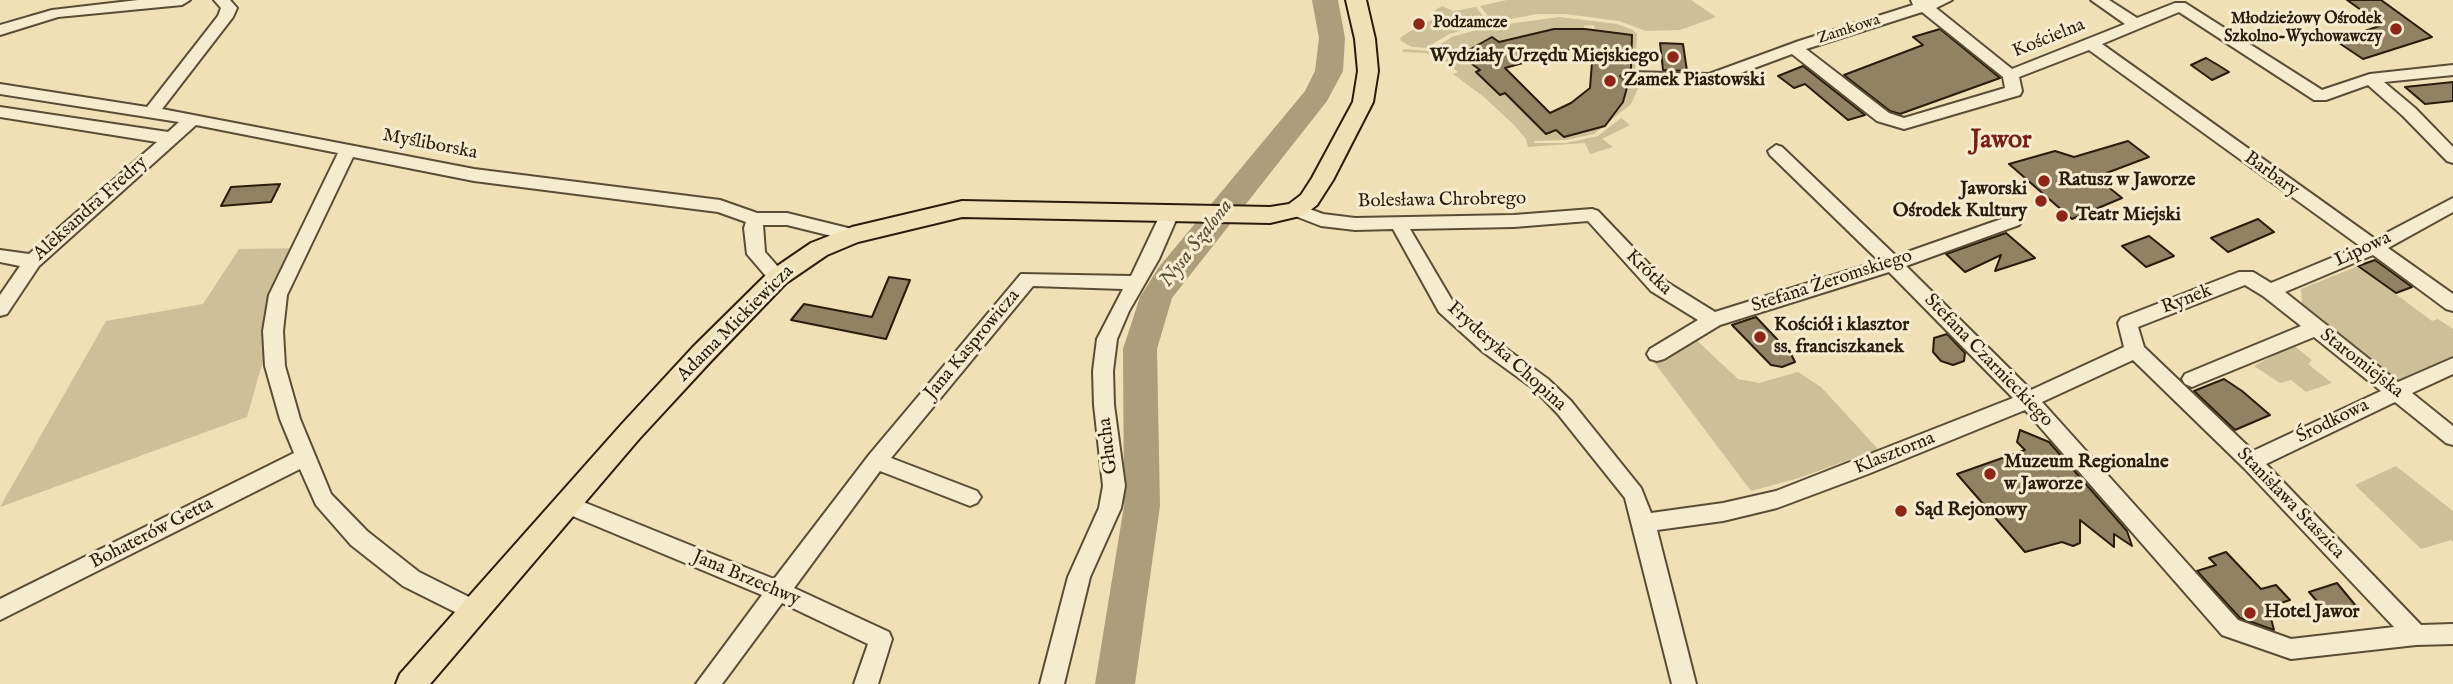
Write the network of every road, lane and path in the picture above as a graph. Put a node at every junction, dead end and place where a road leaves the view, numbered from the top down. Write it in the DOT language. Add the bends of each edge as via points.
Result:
graph roads {
  1 [pos="182,0"];
  2 [pos="222,0"];
  3 [pos="1356,0"];
  4 [pos="1944,0"];
  5 [pos="2099,0"];
  6 [pos="1920,3"];
  7 [pos="2180,6"];
  8 [pos="2134,23"];
  9 [pos="0,30"];
  10 [pos="2090,43"];
  11 [pos="1794,48"];
  12 [pos="2453,70"];
  13 [pos="2010,75"];
  14 [pos="1630,77"];
  15 [pos="2370,79"];
  16 [pos="0,89"];
  17 [pos="2320,96"];
  18 [pos="0,112"];
  19 [pos="151,112"];
  20 [pos="193,118"];
  21 [pos="170,138"];
  22 [pos="348,150"];
  23 [pos="1776,151"];
  24 [pos="2453,157"];
  25 [pos="2453,204"];
  26 [pos="1296,210"];
  27 [pos="1175,213"];
  28 [pos="1592,215"];
  29 [pos="756,219"];
  30 [pos="2013,221"];
  31 [pos="1398,223"];
  32 [pos="852,235"];
  33 [pos="2372,248"];
  34 [pos="0,256"];
  35 [pos="33,261"];
  36 [pos="1892,264"];
  37 [pos="778,278"];
  38 [pos="1136,283"];
  39 [pos="2270,291"];
  40 [pos="2453,304"];
  41 [pos="0,309"];
  42 [pos="1713,320"];
  43 [pos="2317,328"];
  44 [pos="2135,350"];
  45 [pos="1657,354"];
  46 [pos="2453,365"];
  47 [pos="2193,379"];
  48 [pos="2396,391"];
  49 [pos="2028,400"];
  50 [pos="2453,437"];
  51 [pos="304,458"];
  52 [pos="876,461"];
  53 [pos="2251,462"];
  54 [pos="970,497"];
  55 [pos="566,504"];
  56 [pos="1644,523"];
  57 [pos="780,592"];
  58 [pos="0,611"];
  59 [pos="475,611"];
  60 [pos="2453,634"];
  61 [pos="2416,635"];
  62 [pos="411,684"];
  63 [pos="708,684"];
  64 [pos="866,684"];
  65 [pos="1052,684"];
  66 [pos="1684,684"];
  1 -- 9 [label="street" via="57,13"];
  2 -- 19 [label="street" via="229,8 225,17"];
  3 -- 26 [label="main road" via="1366,39 1368,71 1363,102 1322,180"];
  4 -- 6 [label="street, Zamkowa"];
  5 -- 8 [label="street"];
  6 -- 11 [label="street, Zamkowa"];
  6 -- 13 [label="street"];
  7 -- 8 [label="street, Kościelna"];
  7 -- 17 [label="street"];
  8 -- 10 [label="street, Kościelna"];
  10 -- 13 [label="street, Kościelna"];
  10 -- 33 [label="street, Barbary"];
  11 -- 13 [label="street, Zamkowa" via="1883,117 1904,124 2014,90"];
  11 -- 14 [label="street, Zamkowa" via="1712,79"];
  12 -- 15 [label="street"];
  15 -- 17 [label="street"];
  15 -- 24 [label="street"];
  16 -- 19 [label="street, Myśliborska"];
  18 -- 21 [label="street"];
  19 -- 20 [label="street, Myśliborska"];
  20 -- 21 [label="street, Aleksandra Fredry"];
  20 -- 22 [label="street, Myśliborska"];
  21 -- 35 [label="street, Aleksandra Fredry"];
  22 -- 29 [label="street, Myśliborska" via="474,175 720,206"];
  22 -- 51 [label="street" via="278,295 275,366"];
  23 -- 36 [label="street, Stefana Czarnieckiego"];
  25 -- 33 [label="street, Lipowa"];
  26 -- 27 [label="main road, Adama Mickiewicza" via="1270,215"];
  26 -- 31 [label="street, Bolesława Chrobrego" via="1337,223"];
  27 -- 32 [label="main road, Adama Mickiewicza" via="962,209"];
  27 -- 38 [label="street, Głucha"];
  28 -- 31 [label="street, Bolesława Chrobrego"];
  28 -- 42 [label="street, Krótka" via="1658,286"];
  29 -- 32 [label="street, Myśliborska" via="787,219"];
  29 -- 37 [label="street" via="756,254"];
  30 -- 36 [label="street, Stefana Żeromskiego"];
  31 -- 56 [label="street, Fryderyka Chopina" via="1447,307 1563,407 1633,494"];
  32 -- 37 [label="main road, Adama Mickiewicza" via="819,249"];
  33 -- 39 [label="street, Lipowa"];
  33 -- 40 [label="street, Barbary"];
  34 -- 35 [label="street"];
  35 -- 41 [label="street, Aleksandra Fredry"];
  36 -- 42 [label="street, Stefana Żeromskiego"];
  36 -- 49 [label="street, Stefana Czarnieckiego"];
  37 -- 55 [label="main road, Adama Mickiewicza"];
  38 -- 52 [label="street, Jana Kasprowicza" via="1028,279"];
  38 -- 65 [label="street, Głucha" via="1107,339 1104,361 1104,405 1114,486 1110,508 1079,578"];
  39 -- 43 [label="street, Staromiejska"];
  39 -- 44 [label="street, Rynek" via="2246,277 2128,323"];
  42 -- 45 [label="street, Stefana Żeromskiego"];
  43 -- 47 [label="street"];
  43 -- 48 [label="street, Staromiejska"];
  44 -- 49 [label="street, Klasztorna"];
  44 -- 53 [label="street, Stanisława Staszica"];
  46 -- 48 [label="street, Środkowa"];
  48 -- 50 [label="street, Staromiejska"];
  48 -- 53 [label="street, Środkowa"];
  49 -- 56 [label="street, Klasztorna" via="1777,499"];
  49 -- 61 [label="street, Stefana Czarnieckiego" via="2230,628 2291,649"];
  51 -- 58 [label="street, Bohaterów Getta"];
  51 -- 59 [label="street" via="323,499 359,538 411,579"];
  52 -- 54 [label="street"];
  52 -- 57 [label="street, Jana Kasprowicza"];
  53 -- 61 [label="street, Stanisława Staszica"];
  55 -- 57 [label="street, Jana Brzechwy"];
  55 -- 59 [label="main road, Adama Mickiewicza"];
  56 -- 66 [label="street, Fryderyka Chopina"];
  57 -- 63 [label="street, Jana Kasprowicza"];
  57 -- 64 [label="street, Jana Brzechwy" via="881,639"];
  59 -- 62 [label="main road, Adama Mickiewicza"];
  60 -- 61 [label="street"];
}
